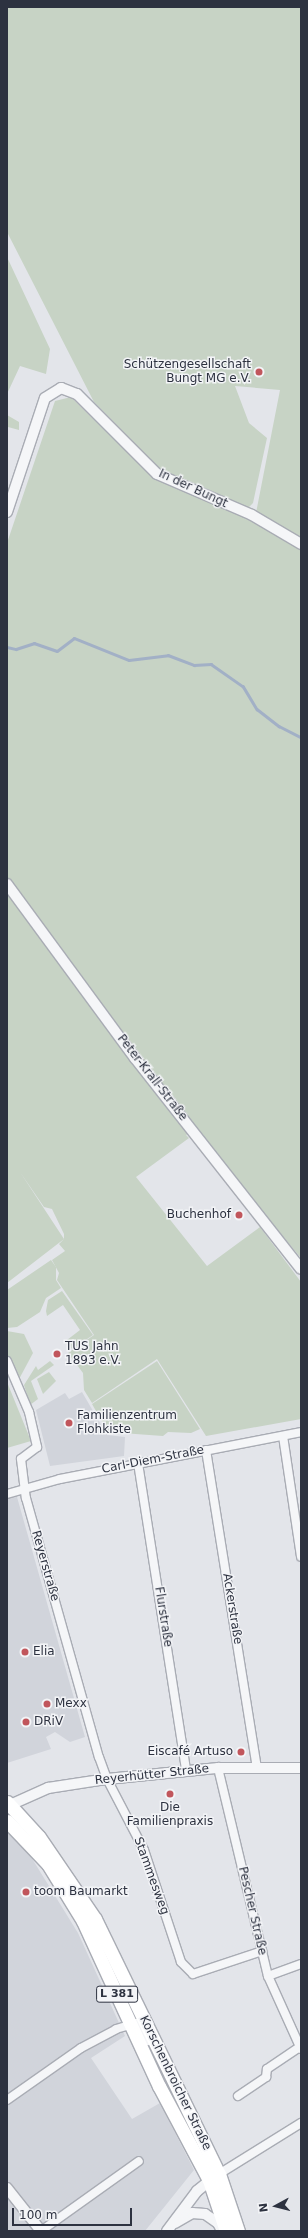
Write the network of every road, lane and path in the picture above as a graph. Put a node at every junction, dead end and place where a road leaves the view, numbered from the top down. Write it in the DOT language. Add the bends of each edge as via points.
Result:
graph roads {
  1 [pos="7,512"];
  2 [pos="301,544"];
  3 [pos="7,884"];
  4 [pos="301,1269"];
  5 [pos="7,1362"];
  6 [pos="301,1432"];
  7 [pos="283,1436"];
  8 [pos="206,1450"];
  9 [pos="138,1463"];
  10 [pos="26,1487"];
  11 [pos="7,1494"];
  12 [pos="301,1557"];
  13 [pos="218,1768"];
  14 [pos="258,1768"];
  15 [pos="301,1768"];
  16 [pos="186,1771"];
  17 [pos="107,1779"];
  18 [pos="8,1804"];
  19 [pos="7,1821"];
  20 [pos="262,1951"];
  21 [pos="301,1964"];
  22 [pos="268,1976"];
  23 [pos="130,2024"];
  24 [pos="301,2048"];
  25 [pos="166,2066"];
  26 [pos="238,2096"];
  27 [pos="7,2100"];
  28 [pos="301,2123"];
  29 [pos="139,2161"];
  30 [pos="214,2177"];
  31 [pos="7,2188"];
  32 [pos="169,2228"];
  33 [pos="41,2231"];
  34 [pos="222,2231"];
  35 [pos="226,2231"];
  36 [pos="238,2231"];
  1 -- 2 [label="street, In der Bungt" via="45,398 61,388 77,394 157,474 252,516"];
  3 -- 4 [label="street, Peter-Krall-Straße" via="135,1058"];
  5 -- 10 [label="street, Reyerstraße" via="29,1412 37,1447 21,1459"];
  6 -- 7 [label="street, Carl-Diem-Straße"];
  7 -- 8 [label="street, Carl-Diem-Straße"];
  7 -- 12 [label="street"];
  8 -- 9 [label="street, Carl-Diem-Straße"];
  8 -- 14 [label="street, Ackerstraße"];
  9 -- 10 [label="street, Carl-Diem-Straße"];
  9 -- 16 [label="street, Flurstraße"];
  10 -- 11 [label="street, Carl-Diem-Straße"];
  10 -- 17 [label="street, Reyerstraße" via="28,1505"];
  13 -- 14 [label="street, Reyerhütter Straße"];
  13 -- 16 [label="street, Reyerhütter Straße"];
  13 -- 20 [label="street, Pescher Straße"];
  14 -- 15 [label="street, Reyerhütter Straße"];
  16 -- 17 [label="street, Reyerhütter Straße"];
  17 -- 18 [label="street, Reyerhütter Straße" via="48,1788"];
  17 -- 20 [label="street, Stammesweg" via="144,1850 181,1962 193,1974"];
  18 -- 25 [label="main road, Korschenbroicher Straße / L 381" via="74,1882"];
  19 -- 23 [label="main road, Korschenbroicher Straße / L 381" via="48,1864 83,1921"];
  20 -- 22 [label="street, Pescher Straße"];
  21 -- 22 [label="street"];
  22 -- 24 [label="street, Pescher Straße"];
  23 -- 25 [label="street" via="137,2023"];
  23 -- 27 [label="street" via="81,2048"];
  23 -- 30 [label="main road, Korschenbroicher Straße / L 381"];
  24 -- 26 [label="street" via="267,2070 266,2077"];
  25 -- 30 [label="main road, Korschenbroicher Straße / L 381"];
  28 -- 30 [label="street"];
  29 -- 33 [label="street"];
  30 -- 32 [label="street"];
  30 -- 35 [label="main road, Korschenbroicher Straße / L 381"];
  30 -- 36 [label="main road, Korschenbroicher Straße / L 381"];
  31 -- 33 [label="street"];
  32 -- 34 [label="street" via="192,2213 204,2214 218,2223"];
}
